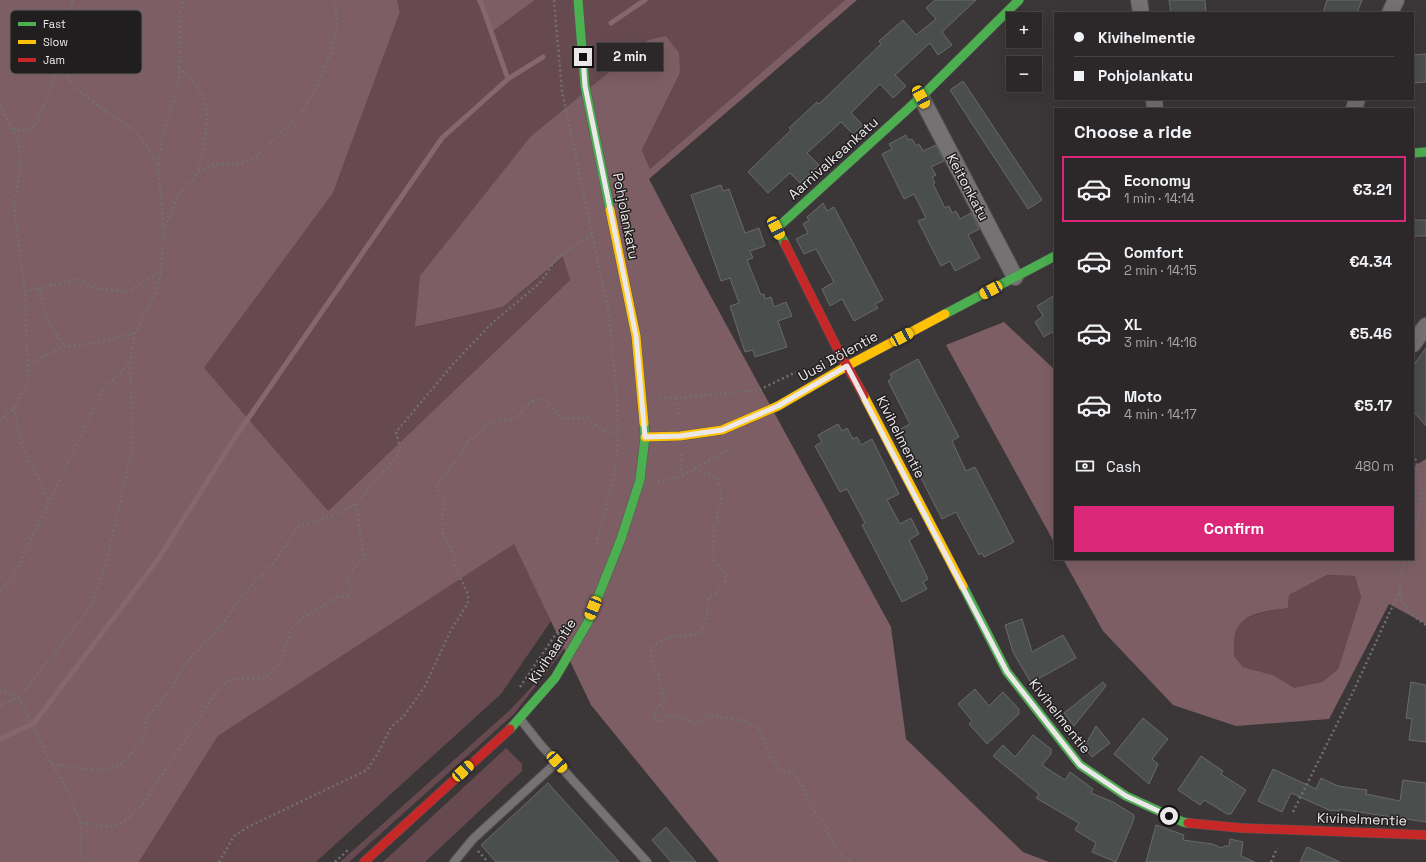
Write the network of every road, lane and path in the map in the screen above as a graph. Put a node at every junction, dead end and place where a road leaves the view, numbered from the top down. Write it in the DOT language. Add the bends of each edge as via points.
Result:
graph roads {
  1 [pos="74,0"];
  2 [pos="184,0"];
  3 [pos="335,0"];
  4 [pos="554,0"];
  5 [pos="578,0"];
  6 [pos="1020,0"];
  7 [pos="1139,0"];
  8 [pos="1396,0"];
  9 [pos="70,10"];
  10 [pos="1140,12"];
  11 [pos="1390,12"];
  12 [pos="179,67"];
  13 [pos="55,74"];
  14 [pos="66,74"];
  15 [pos="921,97"];
  16 [pos="0,105"];
  17 [pos="13,129"];
  18 [pos="1426,152"];
  19 [pos="1414,153"];
  20 [pos="158,168"];
  21 [pos="198,172"];
  22 [pos="164,228"];
  23 [pos="593,233"];
  24 [pos="1054,257"];
  25 [pos="161,271"];
  26 [pos="1016,277"];
  27 [pos="39,288"];
  28 [pos="25,292"];
  29 [pos="1426,326"];
  30 [pos="134,333"];
  31 [pos="1414,343"];
  32 [pos="65,347"];
  33 [pos="130,362"];
  34 [pos="28,365"];
  35 [pos="847,366"];
  36 [pos="14,408"];
  37 [pos="0,421"];
  38 [pos="618,434"];
  39 [pos="645,437"];
  40 [pos="1414,456"];
  41 [pos="694,469"];
  42 [pos="1424,484"];
  43 [pos="49,501"];
  44 [pos="356,504"];
  45 [pos="1414,534"];
  46 [pos="594,553"];
  47 [pos="1406,560"];
  48 [pos="0,591"];
  49 [pos="1399,592"];
  50 [pos="568,616"];
  51 [pos="1426,625"];
  52 [pos="0,690"];
  53 [pos="517,692"];
  54 [pos="19,697"];
  55 [pos="0,706"];
  56 [pos="520,719"];
  57 [pos="557,762"];
  58 [pos="52,763"];
  59 [pos="81,823"];
  60 [pos="1284,829"];
  61 [pos="1426,835"];
  62 [pos="352,846"];
  63 [pos="478,851"];
  64 [pos="78,862"];
  65 [pos="219,862"];
  66 [pos="334,862"];
  67 [pos="364,862"];
  68 [pos="454,862"];
  69 [pos="488,862"];
  70 [pos="647,862"];
  71 [pos="851,862"];
  1 -- 9 [label="path"];
  2 -- 12 [label="path" via="180,15"];
  3 -- 21 [label="path" via="337,26 333,46 321,78 303,111 256,157 243,163 212,165"];
  4 -- 23 [label="path" via="562,91"];
  5 -- 39 [label="street, Pohjolankatu" via="585,86 636,336"];
  6 -- 15 [label="street, Aarnivalkeankatu"];
  7 -- 10 [label="street"];
  8 -- 11 [label="street"];
  12 -- 20 [label="path" via="179,83 163,132"];
  12 -- 21 [label="path" via="201,94 205,107 207,130"];
  13 -- 17 [label="path" via="34,128 25,131"];
  14 -- 20 [label="path" via="76,87 134,130 150,149"];
  15 -- 26 [label="street, Keitonkatu"];
  15 -- 35 [label="street, Aarnivalkeankatu" via="776,228"];
  16 -- 17 [label="path"];
  17 -- 28 [label="path" via="19,143 20,169 14,207"];
  18 -- 19 [label="street"];
  20 -- 22 [label="path"];
  21 -- 22 [label="path" via="178,196"];
  22 -- 25 [label="path"];
  23 -- 38 [label="path" via="609,314"];
  23 -- 44 [label="path" via="557,258 540,283 492,324 454,363 396,432 401,451"];
  24 -- 26 [label="street, Uusi Bölentie"];
  25 -- 27 [label="path" via="127,292 94,288 78,279"];
  25 -- 30 [label="path" via="156,290"];
  26 -- 35 [label="street, Uusi Bölentie"];
  27 -- 28 [label="path"];
  27 -- 32 [label="path" via="47,319"];
  28 -- 34 [label="path"];
  29 -- 31 [label="street"];
  30 -- 32 [label="path" via="100,342"];
  30 -- 33 [label="path"];
  32 -- 34 [label="path"];
  33 -- 43 [label="path" via="102,392"];
  33 -- 54 [label="path" via="133,446 106,564 92,604"];
  34 -- 36 [label="path" via="28,382"];
  35 -- 39 [label="street, Uusi Bölentie" via="778,406 722,430 680,436"];
  35 -- 60 [label="street, Kivihelmentie" via="1007,672 1080,765 1126,796 1183,822"];
  36 -- 37 [label="path"];
  36 -- 43 [label="path" via="21,443"];
  38 -- 46 [label="path" via="614,476"];
  38 -- 65 [label="path" via="603,430 586,418 565,420 555,414 548,401 537,399 526,406 517,418 486,425 468,441 463,453 436,488 444,502 443,537 455,557 454,565 468,594 468,603 450,632 425,686 404,716 386,734 367,770 248,827 234,836"];
  39 -- 56 [label="street, Kivihaantie" via="640,480 621,539 588,622 554,678"];
  40 -- 42 [label="path"];
  41 -- 71 [label="path" via="717,478 720,484 721,503 717,510 718,524 715,526 712,550 713,558 724,572 725,583 720,591 708,597 706,616 697,635 686,634 662,641 651,649 651,659 666,699 656,709 654,720 659,722 672,714 694,724 712,716 745,721 760,730 776,765 780,770 792,772 798,778 812,808 826,826 831,841"];
  42 -- 45 [label="path" via="1422,511"];
  43 -- 48 [label="path" via="13,577"];
  44 -- 58 [label="path" via="335,515 299,526 274,562 243,594 226,620 185,664 171,690 148,716 142,742 118,766 102,770"];
  44 -- 59 [label="path" via="364,559 349,573 348,583 351,592 348,596 337,597 303,618 292,629 278,666 264,678 231,679 217,691 142,805 124,822 112,827"];
  47 -- 49 [label="path"];
  49 -- 51 [label="path" via="1408,612"];
  49 -- 60 [label="path" via="1353,692"];
  50 -- 53 [label="path"];
  52 -- 54 [label="path"];
  54 -- 55 [label="path"];
  54 -- 58 [label="path"];
  56 -- 57 [label="lane"];
  56 -- 67 [label="street, Kivihaantie"];
  57 -- 68 [label="lane" via="473,839"];
  57 -- 70 [label="lane"];
  58 -- 59 [label="path" via="67,789"];
  59 -- 64 [label="path"];
  60 -- 61 [label="street, Kivihelmentie"];
  62 -- 66 [label="path"];
  63 -- 69 [label="path"];
}
